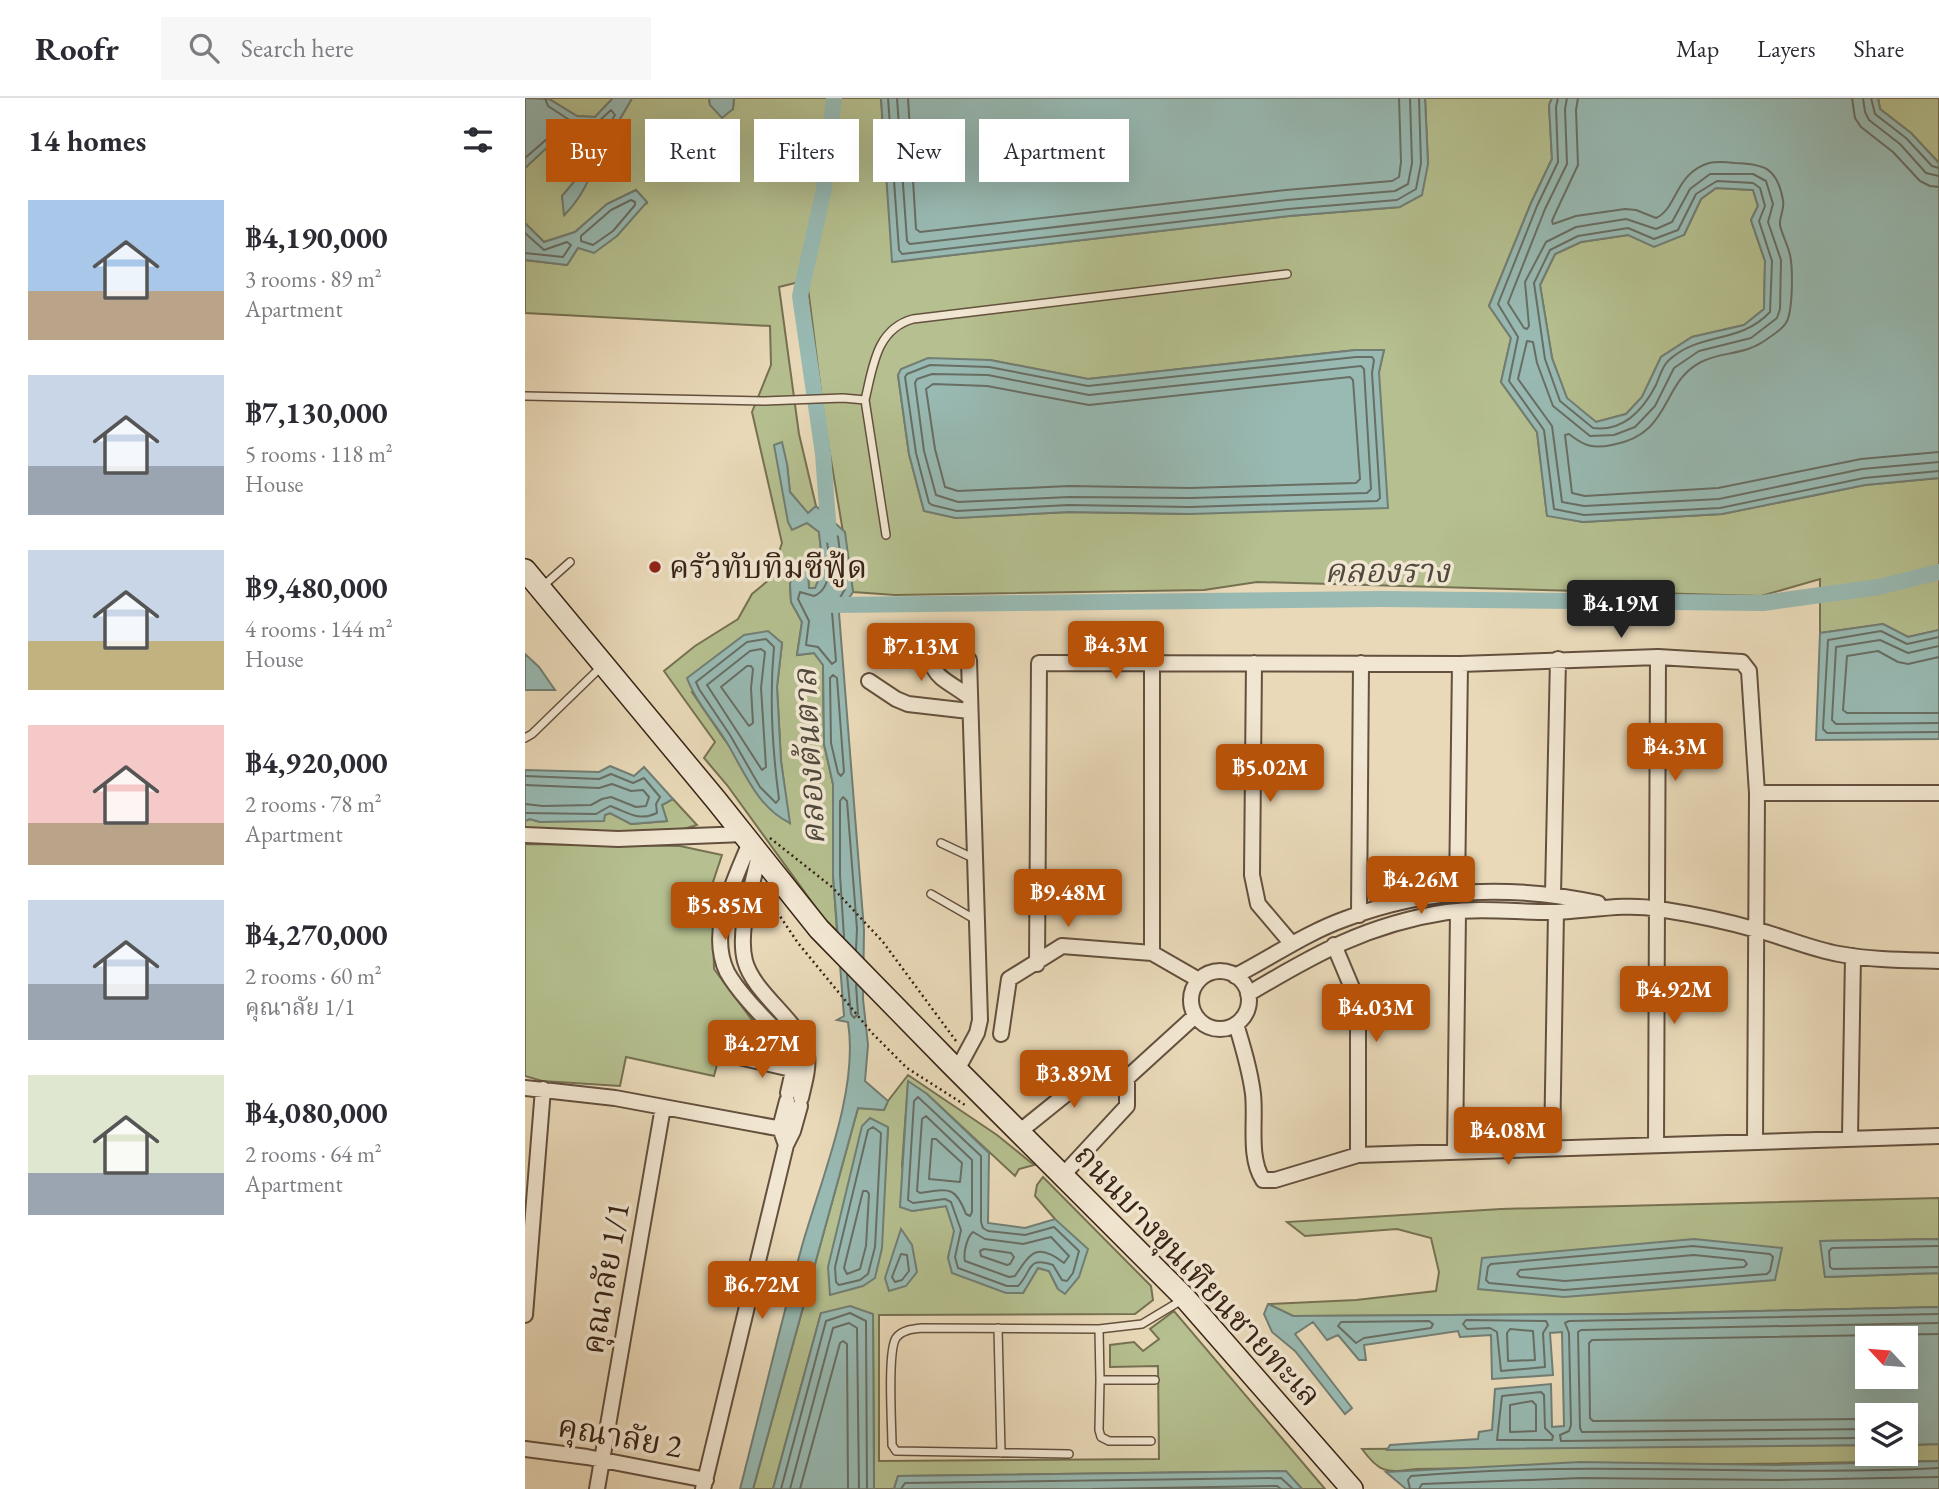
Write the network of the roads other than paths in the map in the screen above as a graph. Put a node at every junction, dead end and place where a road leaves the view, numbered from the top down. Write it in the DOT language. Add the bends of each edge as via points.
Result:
graph roads {
  1 [pos="1287,274"];
  2 [pos="525,396"];
  3 [pos="865,400"];
  4 [pos="886,535"];
  5 [pos="570,562"];
  6 [pos="525,570"];
  7 [pos="540,589"];
  8 [pos="930,637"];
  9 [pos="1658,657"];
  10 [pos="1558,659"];
  11 [pos="969,660"];
  12 [pos="1152,663"];
  13 [pos="1254,663"];
  14 [pos="1361,663"];
  15 [pos="604,664"];
  16 [pos="1460,664"];
  17 [pos="869,681"];
  18 [pos="968,696"];
  19 [pos="969,711"];
  20 [pos="525,738"];
  21 [pos="1757,793"];
  22 [pos="1939,793"];
  23 [pos="525,835"];
  24 [pos="941,842"];
  25 [pos="751,844"];
  26 [pos="973,858"];
  27 [pos="1457,893"];
  28 [pos="931,894"];
  29 [pos="1553,894"];
  30 [pos="1617,907"];
  31 [pos="1657,908"];
  32 [pos="1458,912"];
  33 [pos="1556,912"];
  34 [pos="1359,915"];
  35 [pos="976,920"];
  36 [pos="1755,929"];
  37 [pos="1292,944"];
  38 [pos="1334,945"];
  39 [pos="1152,953"];
  40 [pos="1853,956"];
  41 [pos="1939,961"];
  42 [pos="1037,964"];
  43 [pos="1235,976"];
  44 [pos="1199,980"];
  45 [pos="1248,994"];
  46 [pos="1195,1016"];
  47 [pos="1236,1024"];
  48 [pos="1001,1034"];
  49 [pos="806,1048"];
  50 [pos="726,1054"];
  51 [pos="957,1070"];
  52 [pos="800,1071"];
  53 [pos="1127,1078"];
  54 [pos="525,1088"];
  55 [pos="543,1089"];
  56 [pos="663,1107"];
  57 [pos="786,1130"];
  58 [pos="1019,1132"];
  59 [pos="1939,1136"];
  60 [pos="1850,1138"];
  61 [pos="1755,1141"];
  62 [pos="1656,1144"];
  63 [pos="1552,1148"];
  64 [pos="1455,1152"];
  65 [pos="1358,1155"];
  66 [pos="782,1164"];
  67 [pos="1063,1175"];
  68 [pos="1185,1298"];
  69 [pos="525,1315"];
  70 [pos="998,1328"];
  71 [pos="1099,1329"];
  72 [pos="1100,1380"];
  73 [pos="1155,1380"];
  74 [pos="1151,1441"];
  75 [pos="525,1449"];
  76 [pos="1001,1453"];
  77 [pos="1069,1454"];
  78 [pos="602,1459"];
  79 [pos="705,1484"];
  80 [pos="597,1489"];
  81 [pos="1352,1489"];
  1 -- 3 [label="lane" via="901,322 876,352"];
  2 -- 3 [label="lane"];
  3 -- 4 [label="lane"];
  5 -- 7 [label="lane"];
  6 -- 7 [label="main road, ถนนบางขุนเทียนชายทะเล"];
  7 -- 15 [label="main road, ถนนบางขุนเทียนชายทะเล"];
  8 -- 18 [label="street" via="934,671"];
  9 -- 10 [label="street"];
  9 -- 21 [label="street" via="1747,666"];
  9 -- 31 [label="street"];
  10 -- 16 [label="street"];
  10 -- 29 [label="street"];
  11 -- 18 [label="street"];
  12 -- 13 [label="street"];
  12 -- 39 [label="street"];
  12 -- 42 [label="street" via="1039,663"];
  13 -- 14 [label="street"];
  13 -- 37 [label="street" via="1252,875 1258,904"];
  14 -- 16 [label="street"];
  14 -- 34 [label="street"];
  15 -- 20 [label="lane"];
  15 -- 25 [label="main road, ถนนบางขุนเทียนชายทะเล"];
  16 -- 27 [label="street"];
  17 -- 19 [label="street" via="908,704"];
  18 -- 19 [label="street"];
  19 -- 26 [label="street"];
  21 -- 22 [label="street"];
  21 -- 36 [label="street"];
  23 -- 25 [label="street"];
  24 -- 26 [label="lane"];
  25 -- 49 [label="street" via="742,939 746,963"];
  25 -- 51 [label="main road, ถนนบางขุนเทียนชายทะเล" via="819,929"];
  25 -- 52 [label="street" via="725,905 722,956 732,980 787,1042"];
  26 -- 35 [label="street"];
  27 -- 29 [label="street"];
  27 -- 34 [label="street"];
  28 -- 35 [label="lane"];
  29 -- 30 [label="street"];
  30 -- 31 [label="street"];
  30 -- 33 [label="street"];
  31 -- 36 [label="street"];
  31 -- 62 [label="street"];
  32 -- 33 [label="street"];
  32 -- 38 [label="street" via="1402,921"];
  32 -- 64 [label="street"];
  33 -- 63 [label="street"];
  34 -- 37 [label="street"];
  35 -- 51 [label="street" via="980,1020"];
  36 -- 40 [label="street"];
  36 -- 61 [label="street"];
  37 -- 43 [label="street"];
  38 -- 45 [label="street"];
  38 -- 65 [label="street" via="1357,1008"];
  39 -- 42 [label="street" via="1062,946"];
  39 -- 44 [label="street"];
  40 -- 41 [label="street"];
  40 -- 60 [label="street"];
  42 -- 48 [label="street" via="1010,979"];
  43 -- 44 [label="street" via="1216,971"];
  43 -- 45 [label="street"];
  44 -- 46 [label="street" via="1191,997"];
  45 -- 47 [label="street" via="1247,1009"];
  46 -- 47 [label="street" via="1218,1030"];
  46 -- 53 [label="street"];
  47 -- 65 [label="street" via="1255,1112 1256,1168 1263,1180"];
  49 -- 52 [label="street"];
  49 -- 66 [label="lane" via="813,1055 813,1075 797,1138"];
  50 -- 52 [label="street"];
  51 -- 58 [label="main road, ถนนบางขุนเทียนชายทะเล"];
  52 -- 57 [label="street"];
  53 -- 58 [label="street" via="1096,1070"];
  53 -- 67 [label="street" via="1127,1106"];
  54 -- 55 [label="street"];
  55 -- 56 [label="street"];
  55 -- 69 [label="street"];
  56 -- 57 [label="street"];
  56 -- 78 [label="street, คุณาลัย 1/1"];
  57 -- 66 [label="street"];
  58 -- 67 [label="main road, ถนนบางขุนเทียนชายทะเล"];
  59 -- 60 [label="street"];
  60 -- 61 [label="street"];
  61 -- 62 [label="street"];
  62 -- 63 [label="street"];
  63 -- 64 [label="street"];
  64 -- 65 [label="street"];
  66 -- 79 [label="street"];
  67 -- 68 [label="main road, ถนนบางขุนเทียนชายทะเล"];
  68 -- 71 [label="lane" via="1142,1324"];
  68 -- 81 [label="main road, ถนนบางขุนเทียนชายทะเล"];
  70 -- 71 [label="lane"];
  70 -- 76 [label="lane"];
  70 -- 76 [label="lane" via="922,1328 904,1331 895,1339 892,1445 903,1452"];
  71 -- 72 [label="lane"];
  72 -- 73 [label="lane"];
  72 -- 74 [label="lane" via="1101,1437"];
  75 -- 78 [label="street, คุณาลัย 2"];
  76 -- 77 [label="lane"];
  78 -- 79 [label="street, คุณาลัย 2"];
  78 -- 80 [label="street, คุณาลัย 1/1"];
}
